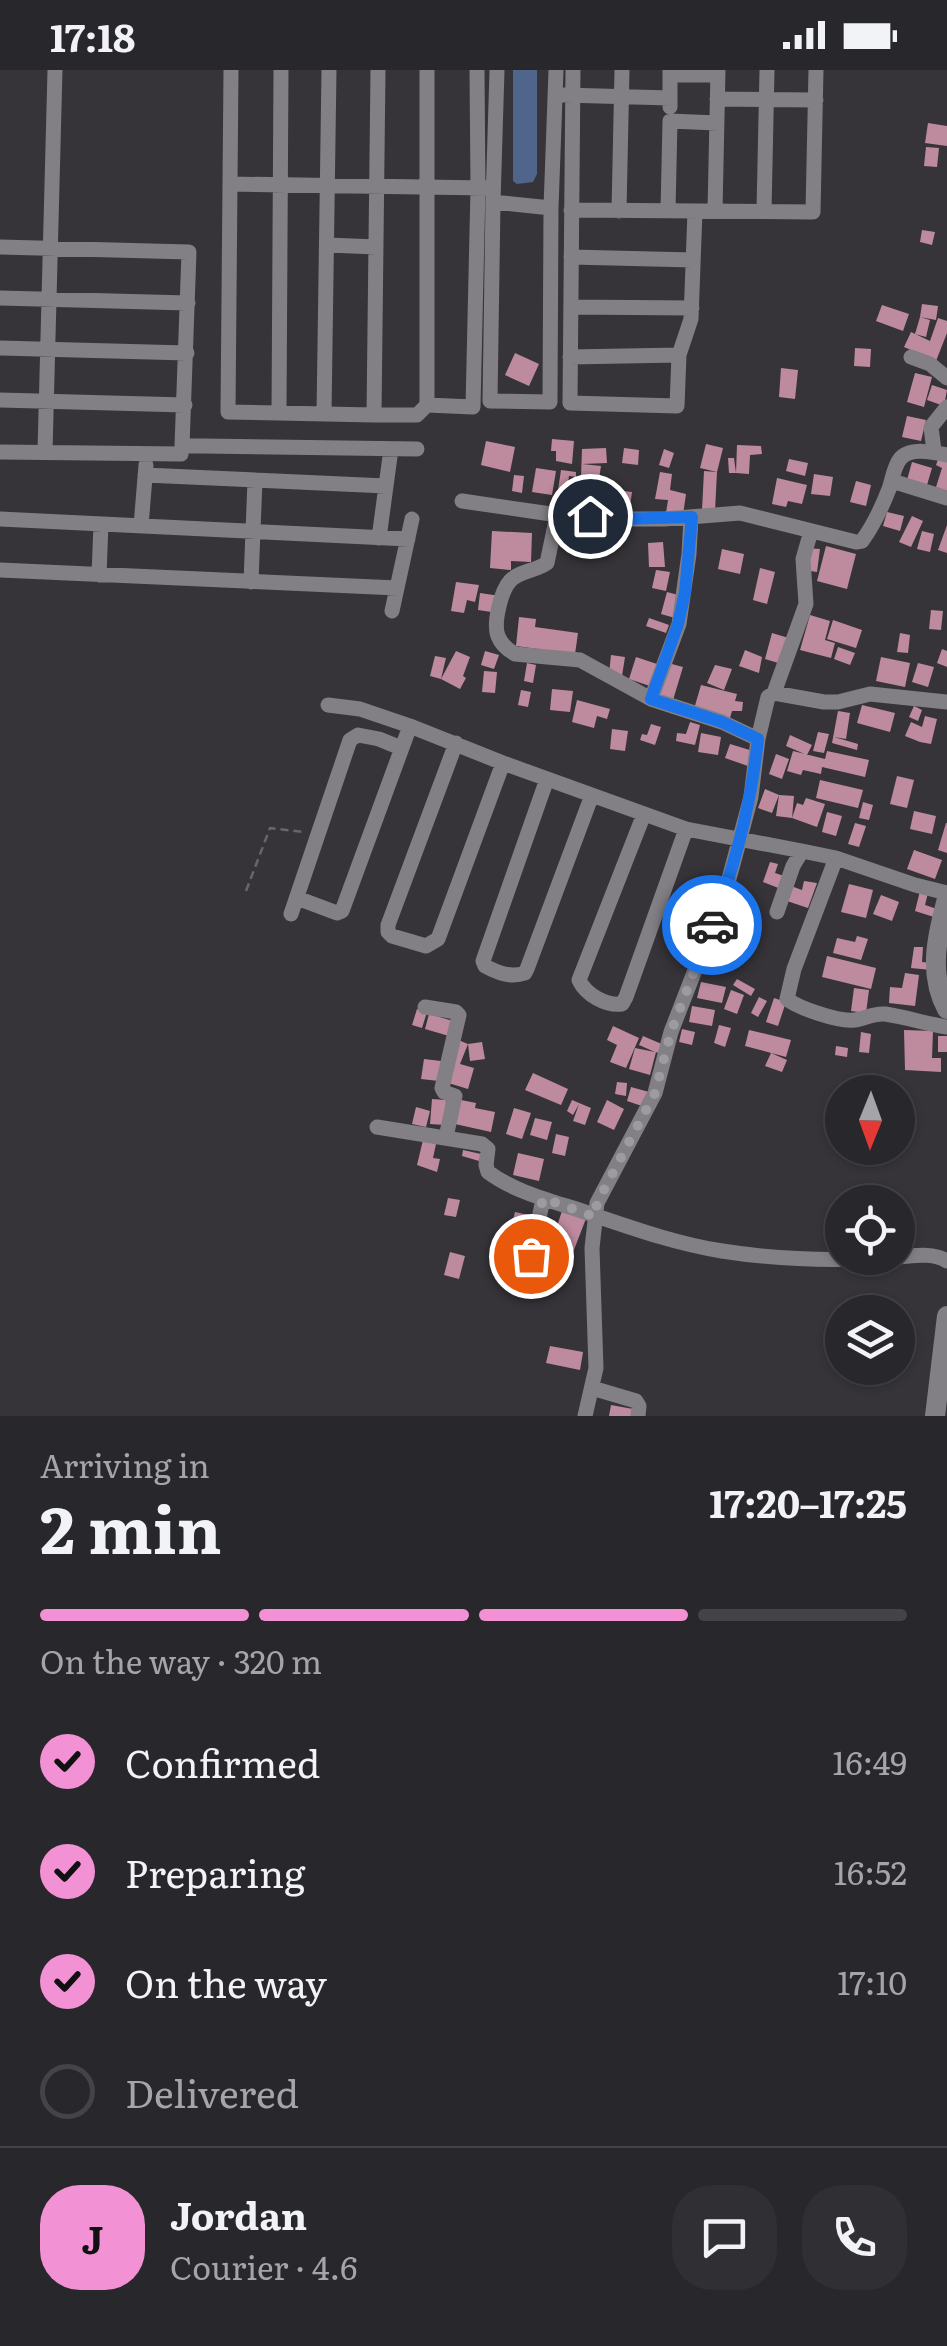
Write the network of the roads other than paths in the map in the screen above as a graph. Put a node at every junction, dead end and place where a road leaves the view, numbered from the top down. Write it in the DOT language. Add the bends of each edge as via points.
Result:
graph roads {
  1 [pos="55,70"];
  2 [pos="231,70"];
  3 [pos="281,70"];
  4 [pos="329,70"];
  5 [pos="378,70"];
  6 [pos="427,70"];
  7 [pos="477,70"];
  8 [pos="497,70"];
  9 [pos="556,70"];
  10 [pos="573,70"];
  11 [pos="622,70"];
  12 [pos="766,70"];
  13 [pos="816,70"];
  14 [pos="670,72"];
  15 [pos="718,73"];
  16 [pos="555,94"];
  17 [pos="572,95"];
  18 [pos="622,96"];
  19 [pos="670,98"];
  20 [pos="717,99"];
  21 [pos="766,100"];
  22 [pos="816,100"];
  23 [pos="670,121"];
  24 [pos="717,123"];
  25 [pos="230,184"];
  26 [pos="280,184"];
  27 [pos="329,186"];
  28 [pos="377,186"];
  29 [pos="427,187"];
  30 [pos="488,192"];
  31 [pos="551,208"];
  32 [pos="571,210"];
  33 [pos="619,210"];
  34 [pos="668,211"];
  35 [pos="695,211"];
  36 [pos="715,211"];
  37 [pos="764,212"];
  38 [pos="328,245"];
  39 [pos="0,247"];
  40 [pos="376,247"];
  41 [pos="50,248"];
  42 [pos="571,256"];
  43 [pos="694,260"];
  44 [pos="0,298"];
  45 [pos="49,299"];
  46 [pos="188,303"];
  47 [pos="570,307"];
  48 [pos="692,308"];
  49 [pos="0,348"];
  50 [pos="48,350"];
  51 [pos="186,353"];
  52 [pos="679,355"];
  53 [pos="570,357"];
  54 [pos="911,357"];
  55 [pos="947,378"];
  56 [pos="0,400"];
  57 [pos="46,402"];
  58 [pos="185,405"];
  59 [pos="427,405"];
  60 [pos="947,407"];
  61 [pos="279,413"];
  62 [pos="324,414"];
  63 [pos="374,415"];
  64 [pos="182,446"];
  65 [pos="391,449"];
  66 [pos="417,450"];
  67 [pos="0,452"];
  68 [pos="45,452"];
  69 [pos="941,453"];
  70 [pos="146,454"];
  71 [pos="145,475"];
  72 [pos="256,480"];
  73 [pos="892,480"];
  74 [pos="386,486"];
  75 [pos="947,498"];
  76 [pos="462,502"];
  77 [pos="558,515"];
  78 [pos="692,517"];
  79 [pos="412,518"];
  80 [pos="0,519"];
  81 [pos="101,524"];
  82 [pos="141,526"];
  83 [pos="811,531"];
  84 [pos="253,532"];
  85 [pos="380,538"];
  86 [pos="408,539"];
  87 [pos="0,570"];
  88 [pos="99,575"];
  89 [pos="252,582"];
  90 [pos="397,588"];
  91 [pos="392,612"];
  92 [pos="774,693"];
  93 [pos="651,699"];
  94 [pos="947,702"];
  95 [pos="328,705"];
  96 [pos="410,726"];
  97 [pos="758,739"];
  98 [pos="456,743"];
  99 [pos="401,748"];
  100 [pos="503,763"];
  101 [pos="547,779"];
  102 [pos="592,794"];
  103 [pos="644,814"];
  104 [pos="686,829"];
  105 [pos="741,838"];
  106 [pos="802,851"];
  107 [pos="836,858"];
  108 [pos="947,896"];
  109 [pos="777,912"];
  110 [pos="425,1007"];
  111 [pos="947,1009"];
  112 [pos="947,1027"];
  113 [pos="377,1127"];
  114 [pos="446,1137"];
  115 [pos="543,1198"];
  116 [pos="595,1217"];
  117 [pos="531,1256"];
  118 [pos="915,1256"];
  119 [pos="825,1257"];
  120 [pos="947,1260"];
  121 [pos="947,1316"];
  122 [pos="592,1388"];
  123 [pos="586,1416"];
  124 [pos="638,1416"];
  125 [pos="935,1416"];
  1 -- 41 [label="street"];
  2 -- 25 [label="street"];
  3 -- 26 [label="street"];
  4 -- 27 [label="street"];
  5 -- 28 [label="street"];
  6 -- 29 [label="street"];
  7 -- 30 [label="street"];
  8 -- 30 [label="street"];
  9 -- 16 [label="street"];
  10 -- 17 [label="street"];
  11 -- 18 [label="street"];
  12 -- 21 [label="street"];
  13 -- 22 [label="street"];
  14 -- 15 [label="street"];
  14 -- 19 [label="street"];
  15 -- 20 [label="street"];
  16 -- 17 [label="street"];
  16 -- 31 [label="street"];
  17 -- 18 [label="street"];
  17 -- 32 [label="street"];
  18 -- 19 [label="street"];
  18 -- 33 [label="street"];
  19 -- 23 [label="street"];
  20 -- 21 [label="street"];
  20 -- 24 [label="street"];
  21 -- 22 [label="street"];
  21 -- 37 [label="street"];
  22 -- 37 [label="street" via="813,212"];
  23 -- 24 [label="street"];
  23 -- 34 [label="street"];
  24 -- 36 [label="street"];
  25 -- 26 [label="street"];
  25 -- 61 [label="street" via="228,412"];
  26 -- 27 [label="street"];
  26 -- 61 [label="street"];
  27 -- 28 [label="street"];
  27 -- 38 [label="street"];
  28 -- 29 [label="street"];
  28 -- 40 [label="street"];
  29 -- 30 [label="street"];
  29 -- 59 [label="street"];
  30 -- 31 [label="street"];
  30 -- 31 [label="street" via="490,400 550,402"];
  30 -- 59 [label="street" via="474,407"];
  32 -- 33 [label="street"];
  32 -- 42 [label="street"];
  33 -- 34 [label="street"];
  34 -- 35 [label="street"];
  35 -- 36 [label="street"];
  35 -- 43 [label="street"];
  36 -- 37 [label="street"];
  38 -- 40 [label="street"];
  38 -- 62 [label="street"];
  39 -- 41 [label="street"];
  40 -- 63 [label="street"];
  41 -- 45 [label="street"];
  41 -- 46 [label="street" via="189,252"];
  42 -- 43 [label="street"];
  42 -- 47 [label="street"];
  43 -- 48 [label="street"];
  44 -- 45 [label="street"];
  45 -- 46 [label="street"];
  45 -- 50 [label="street"];
  46 -- 51 [label="street"];
  47 -- 48 [label="street"];
  47 -- 53 [label="street"];
  48 -- 52 [label="street"];
  49 -- 50 [label="street"];
  50 -- 51 [label="street"];
  50 -- 57 [label="street"];
  51 -- 58 [label="street"];
  52 -- 53 [label="street"];
  52 -- 53 [label="street" via="678,406 570,403"];
  54 -- 55 [label="street"];
  56 -- 57 [label="street"];
  57 -- 58 [label="street"];
  57 -- 68 [label="street"];
  58 -- 64 [label="street"];
  59 -- 63 [label="street" via="418,415"];
  60 -- 69 [label="street" via="931,427"];
  61 -- 62 [label="street"];
  62 -- 63 [label="street"];
  64 -- 65 [label="street"];
  64 -- 70 [label="street" via="181,454"];
  65 -- 66 [label="street"];
  65 -- 74 [label="street"];
  67 -- 68 [label="street"];
  68 -- 70 [label="street"];
  69 -- 73 [label="street" via="906,454"];
  70 -- 71 [label="street"];
  71 -- 72 [label="street"];
  71 -- 82 [label="street"];
  72 -- 74 [label="street"];
  72 -- 84 [label="street"];
  73 -- 75 [label="street"];
  73 -- 83 [label="street" via="862,540"];
  74 -- 85 [label="street"];
  76 -- 77 [label="street"];
  77 -- 78 [label="street"];
  77 -- 93 [label="street" via="547,563 510,582 503,593 497,635 515,654 580,660"];
  78 -- 83 [label="street" via="740,513"];
  78 -- 93 [label="street" via="678,624"];
  79 -- 86 [label="street"];
  80 -- 81 [label="street"];
  81 -- 82 [label="street"];
  81 -- 88 [label="street"];
  82 -- 84 [label="street"];
  83 -- 92 [label="street" via="803,558 806,604"];
  84 -- 85 [label="street"];
  84 -- 89 [label="street"];
  85 -- 86 [label="street"];
  86 -- 90 [label="street"];
  87 -- 88 [label="street"];
  88 -- 89 [label="street"];
  89 -- 90 [label="street"];
  90 -- 91 [label="street"];
  92 -- 94 [label="street" via="824,702 870,694"];
  92 -- 97 [label="street"];
  93 -- 97 [label="street"];
  95 -- 96 [label="street"];
  96 -- 98 [label="street"];
  96 -- 99 [label="street"];
  97 -- 105 [label="street"];
  98 -- 100 [label="street"];
  98 -- 100 [label="street" via="388,925 392,936 426,946 438,939"];
  99 -- 99 [label="street" via="342,911 294,906 354,736"];
  100 -- 101 [label="street"];
  101 -- 102 [label="street"];
  101 -- 102 [label="street" via="483,961 505,974 528,969"];
  102 -- 103 [label="street"];
  103 -- 104 [label="street"];
  103 -- 104 [label="street" via="579,980 609,1004 626,998"];
  104 -- 105 [label="street"];
  105 -- 106 [label="street"];
  105 -- 116 [label="street" via="655,1093"];
  106 -- 107 [label="street"];
  106 -- 109 [label="street"];
  107 -- 108 [label="street"];
  107 -- 112 [label="street" via="787,999 845,1020 886,1014"];
  108 -- 111 [label="main road" via="936,961"];
  110 -- 114 [label="street" via="458,1016 442,1088 454,1096"];
  113 -- 114 [label="street"];
  114 -- 115 [label="street" via="486,1146 488,1172"];
  115 -- 116 [label="street"];
  115 -- 117 [label="street"];
  116 -- 119 [label="street" via="724,1251"];
  116 -- 122 [label="street"];
  118 -- 120 [label="street"];
  121 -- 125 [label="main road"];
  122 -- 123 [label="street"];
  122 -- 124 [label="street" via="636,1401"];
}
